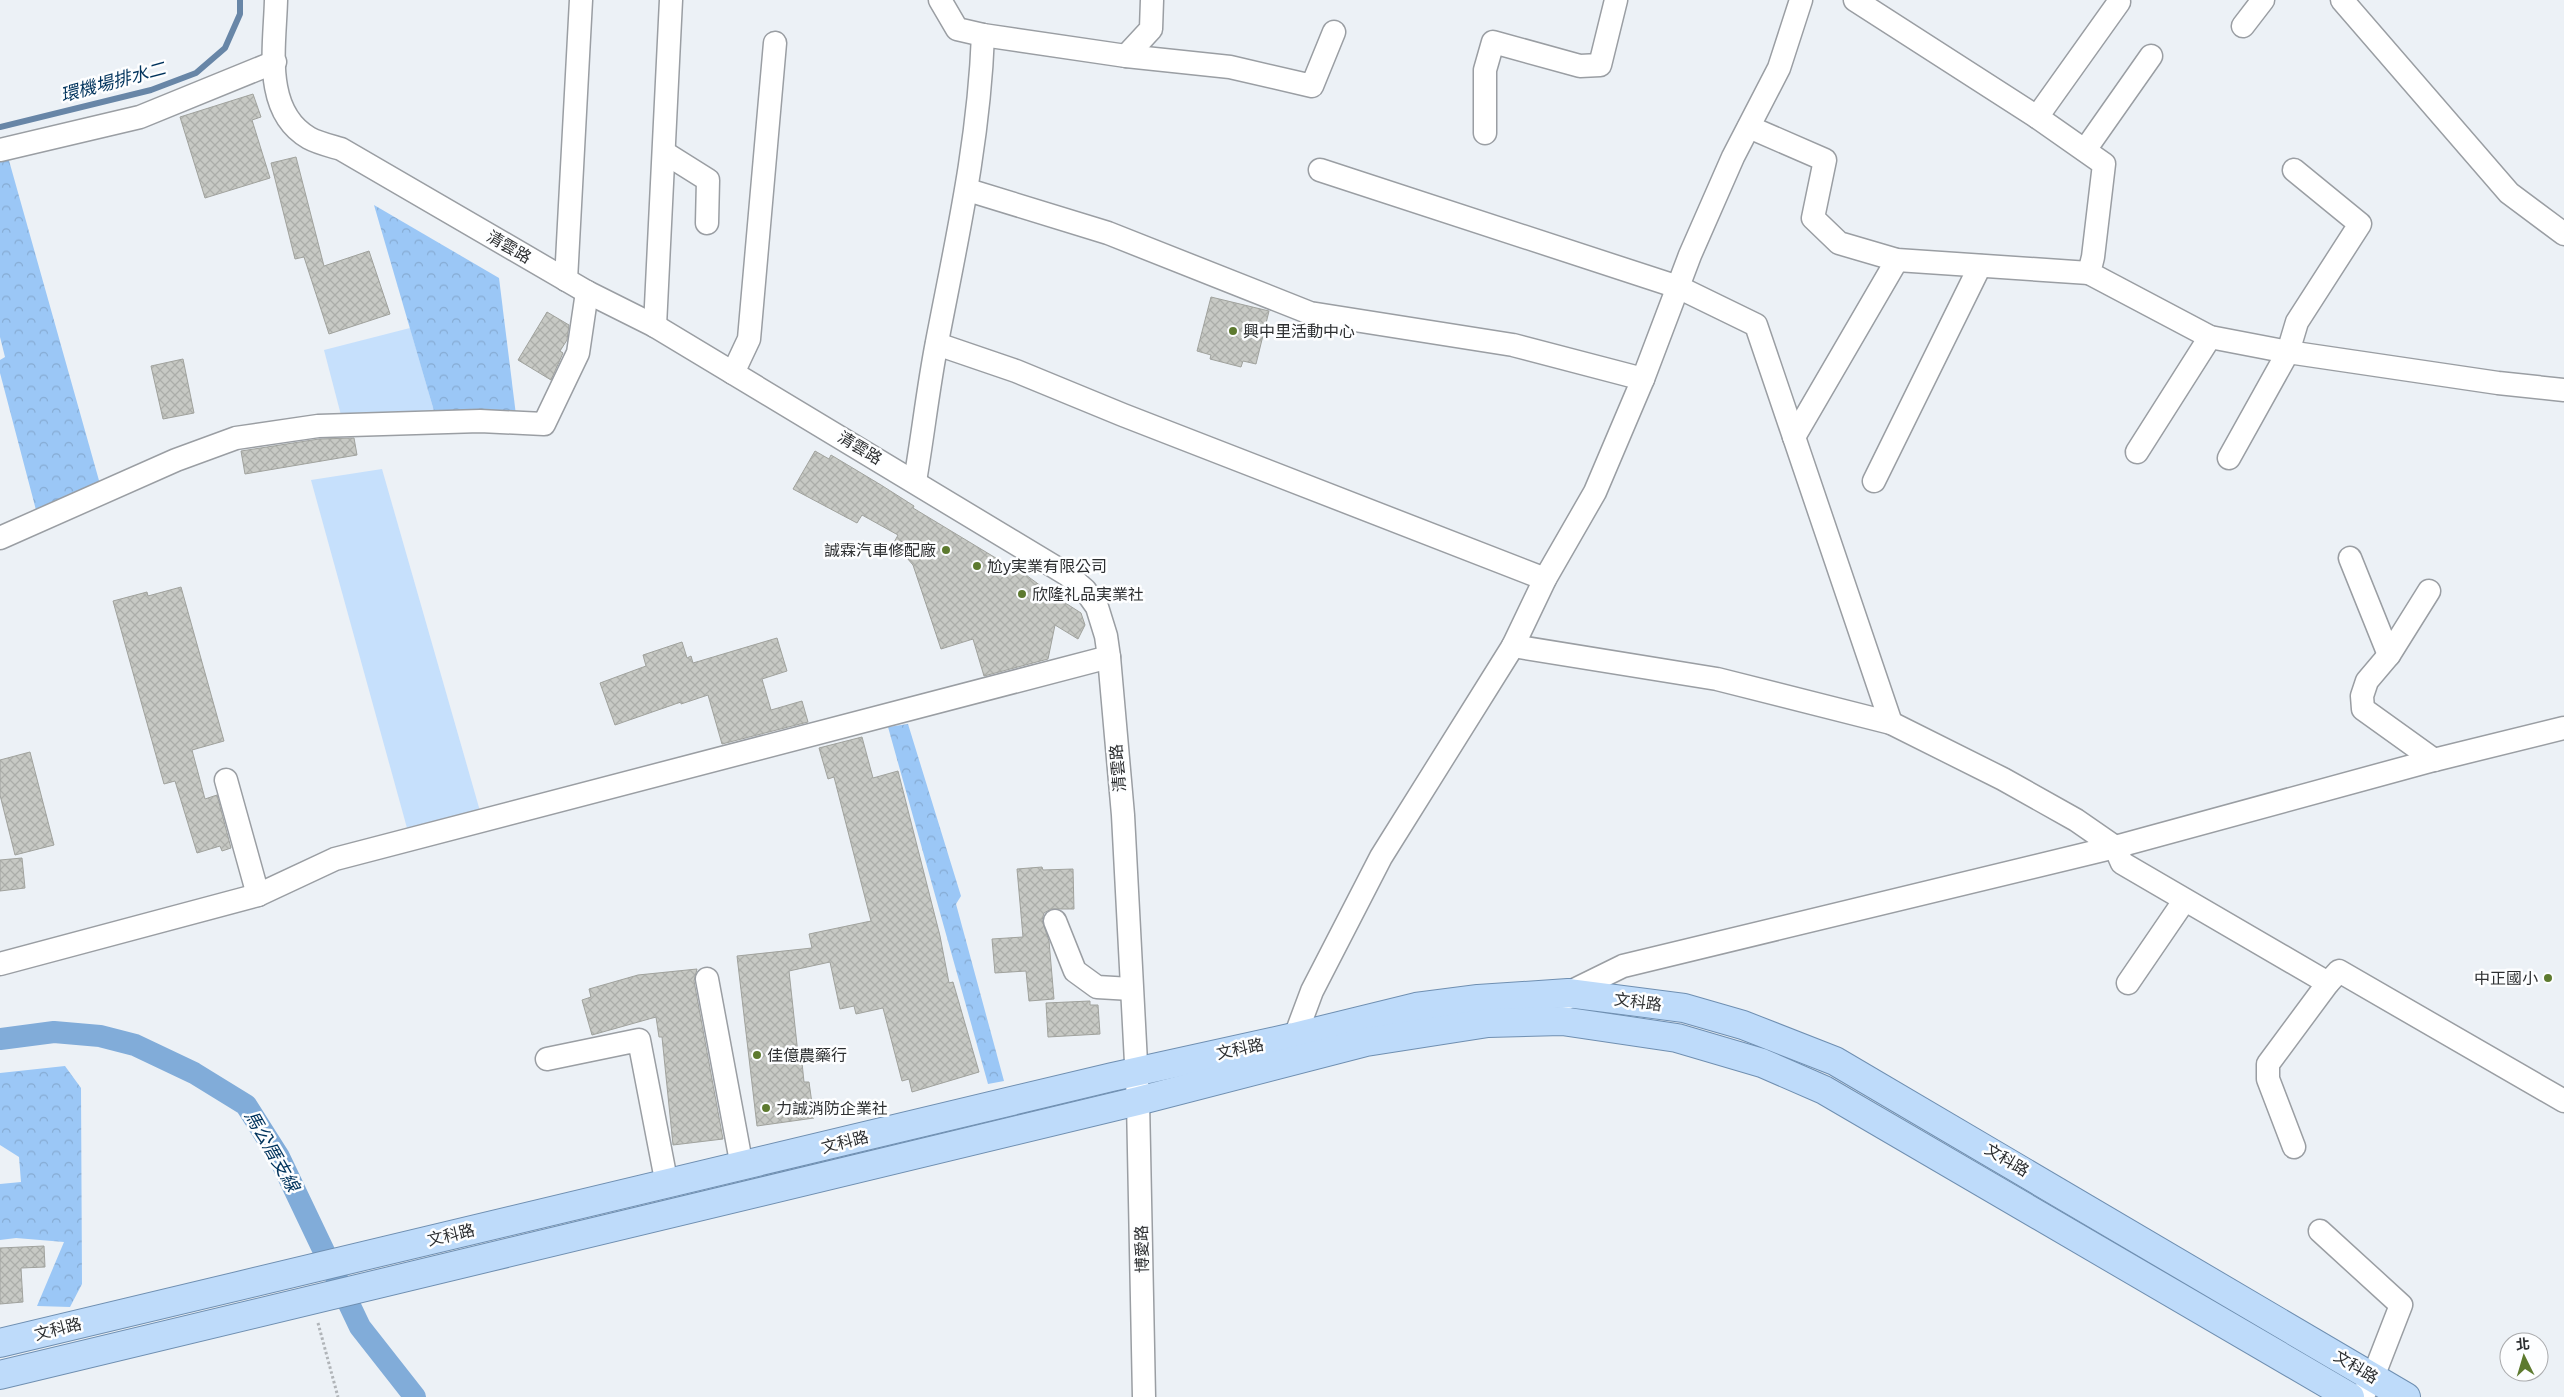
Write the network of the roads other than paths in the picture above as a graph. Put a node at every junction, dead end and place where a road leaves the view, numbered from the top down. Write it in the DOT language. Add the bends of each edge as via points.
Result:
graph roads {
  1 [pos="276,0"];
  2 [pos="581,0"];
  3 [pos="672,0"];
  4 [pos="940,0"];
  5 [pos="1152,0"];
  6 [pos="1616,0"];
  7 [pos="1801,0"];
  8 [pos="1855,0"];
  9 [pos="2263,0"];
  10 [pos="2342,0"];
  11 [pos="2118,2"];
  12 [pos="2243,26"];
  13 [pos="1334,32"];
  14 [pos="983,35"];
  15 [pos="775,43"];
  16 [pos="1126,56"];
  17 [pos="2151,56"];
  18 [pos="275,62"];
  19 [pos="2036,117"];
  20 [pos="1748,127"];
  21 [pos="1485,132"];
  22 [pos="0,150"];
  23 [pos="2085,150"];
  24 [pos="665,153"];
  25 [pos="1320,170"];
  26 [pos="2294,170"];
  27 [pos="968,190"];
  28 [pos="707,223"];
  29 [pos="2564,234"];
  30 [pos="1897,260"];
  31 [pos="1980,266"];
  32 [pos="2089,274"];
  33 [pos="566,280"];
  34 [pos="1678,287"];
  35 [pos="586,292"];
  36 [pos="656,326"];
  37 [pos="2210,337"];
  38 [pos="937,344"];
  39 [pos="2288,352"];
  40 [pos="733,373"];
  41 [pos="1643,379"];
  42 [pos="2564,390"];
  43 [pos="1794,437"];
  44 [pos="2137,452"];
  45 [pos="2229,458"];
  46 [pos="1874,480"];
  47 [pos="915,481"];
  48 [pos="0,538"];
  49 [pos="2350,558"];
  50 [pos="1546,580"];
  51 [pos="2429,590"];
  52 [pos="1513,646"];
  53 [pos="2389,655"];
  54 [pos="1109,657"];
  55 [pos="1891,723"];
  56 [pos="2564,728"];
  57 [pos="2434,760"];
  58 [pos="226,780"];
  59 [pos="2115,847"];
  60 [pos="258,895"];
  61 [pos="2184,901"];
  62 [pos="1055,921"];
  63 [pos="0,964"];
  64 [pos="707,979"];
  65 [pos="2128,983"];
  66 [pos="2328,983"];
  67 [pos="1131,989"];
  68 [pos="1568,993"];
  69 [pos="1562,1021"];
  70 [pos="1294,1037"];
  71 [pos="548,1059"];
  72 [pos="1286,1063"];
  73 [pos="1136,1072"];
  74 [pos="2564,1101"];
  75 [pos="1138,1102"];
  76 [pos="2294,1147"];
  77 [pos="742,1167"];
  78 [pos="667,1185"];
  79 [pos="2320,1231"];
  80 [pos="2130,1233"];
  81 [pos="2112,1258"];
  82 [pos="298,1271"];
  83 [pos="309,1300"];
  84 [pos="0,1343"];
  85 [pos="0,1375"];
  86 [pos="2367,1387"];
  87 [pos="1144,1397"];
  88 [pos="2350,1397"];
  89 [pos="2406,1397"];
  1 -- 18 [label="street, 清雲路"];
  2 -- 33 [label="street"];
  3 -- 24 [label="street"];
  4 -- 14 [label="street" via="957,29"];
  5 -- 16 [label="street" via="1150,29"];
  6 -- 21 [label="street" via="1600,65 1580,66 1494,42 1485,70"];
  7 -- 20 [label="street" via="1779,68"];
  8 -- 19 [label="street"];
  9 -- 12 [label="street"];
  10 -- 29 [label="street" via="2509,193"];
  11 -- 19 [label="street"];
  13 -- 16 [label="street" via="1312,86 1230,67"];
  14 -- 16 [label="street"];
  14 -- 27 [label="street" via="981,92"];
  15 -- 40 [label="street" via="749,339"];
  17 -- 23 [label="street"];
  18 -- 22 [label="street" via="140,117"];
  18 -- 33 [label="street, 清雲路" via="276,93 288,122 309,138 341,149"];
  19 -- 23 [label="street"];
  20 -- 30 [label="street" via="1825,160 1813,218 1839,243"];
  20 -- 34 [label="street"];
  23 -- 32 [label="street" via="2104,164"];
  24 -- 28 [label="street" via="708,180"];
  24 -- 36 [label="street"];
  25 -- 34 [label="street"];
  26 -- 39 [label="street" via="2360,224 2297,322"];
  27 -- 38 [label="street"];
  27 -- 41 [label="street" via="1108,233 1310,313 1513,345"];
  30 -- 31 [label="street"];
  30 -- 43 [label="street"];
  31 -- 32 [label="street"];
  31 -- 46 [label="street"];
  32 -- 37 [label="street"];
  33 -- 35 [label="street, 清雲路"];
  34 -- 41 [label="street"];
  34 -- 43 [label="street" via="1756,326"];
  35 -- 36 [label="street, 清雲路"];
  35 -- 48 [label="street" via="578,352 544,424 480,422 328,426 236,438 176,460"];
  36 -- 40 [label="street, 清雲路"];
  37 -- 39 [label="street"];
  37 -- 44 [label="street"];
  38 -- 47 [label="street"];
  38 -- 50 [label="street" via="1016,371"];
  39 -- 42 [label="street"];
  39 -- 45 [label="street"];
  40 -- 47 [label="street, 清雲路"];
  41 -- 50 [label="street" via="1595,492"];
  43 -- 55 [label="street"];
  47 -- 54 [label="street, 清雲路" via="1080,585 1097,607"];
  49 -- 53 [label="street"];
  50 -- 52 [label="street"];
  51 -- 53 [label="street"];
  52 -- 55 [label="street" via="1717,679"];
  52 -- 70 [label="street" via="1381,858 1312,991"];
  53 -- 57 [label="street" via="2367,681 2362,696 2364,709"];
  54 -- 60 [label="street" via="335,859"];
  54 -- 67 [label="street, 清雲路" via="1123,815"];
  55 -- 59 [label="street" via="2011,784 2076,820"];
  56 -- 57 [label="street"];
  57 -- 59 [label="street"];
  58 -- 60 [label="street"];
  59 -- 61 [label="street" via="2122,863"];
  59 -- 68 [label="street" via="1623,966"];
  60 -- 63 [label="street"];
  61 -- 65 [label="street"];
  61 -- 66 [label="street"];
  62 -- 67 [label="street" via="1075,971 1098,986"];
  64 -- 77 [label="street"];
  66 -- 74 [label="street" via="2339,971"];
  66 -- 76 [label="street" via="2268,1064 2268,1079"];
  67 -- 73 [label="street, 清雲路"];
  68 -- 69 [label="street"];
  68 -- 70 [label="main road, 文科路" via="1416,1007"];
  68 -- 80 [label="main road, 文科路" via="1684,1008 1743,1025 1835,1060"];
  69 -- 72 [label="main road, 文科路" via="1478,1025 1366,1042"];
  69 -- 81 [label="main road, 文科路" via="1677,1038 1785,1072 1861,1110"];
  70 -- 72 [label="street"];
  70 -- 73 [label="main road, 文科路"];
  71 -- 78 [label="street" via="639,1040"];
  72 -- 75 [label="main road, 文科路"];
  73 -- 75 [label="street, 清雲路"];
  73 -- 77 [label="main road, 文科路"];
  75 -- 83 [label="main road, 文科路"];
  75 -- 87 [label="street, 博愛路"];
  77 -- 78 [label="main road, 文科路"];
  78 -- 82 [label="main road, 文科路"];
  79 -- 86 [label="street" via="2401,1305"];
  80 -- 81 [label="main road"];
  80 -- 86 [label="main road, 文科路"];
  81 -- 88 [label="main road, 文科路"];
  82 -- 83 [label="street"];
  82 -- 84 [label="main road, 文科路"];
  83 -- 85 [label="main road, 文科路"];
  86 -- 89 [label="main road, 文科路"];
}
